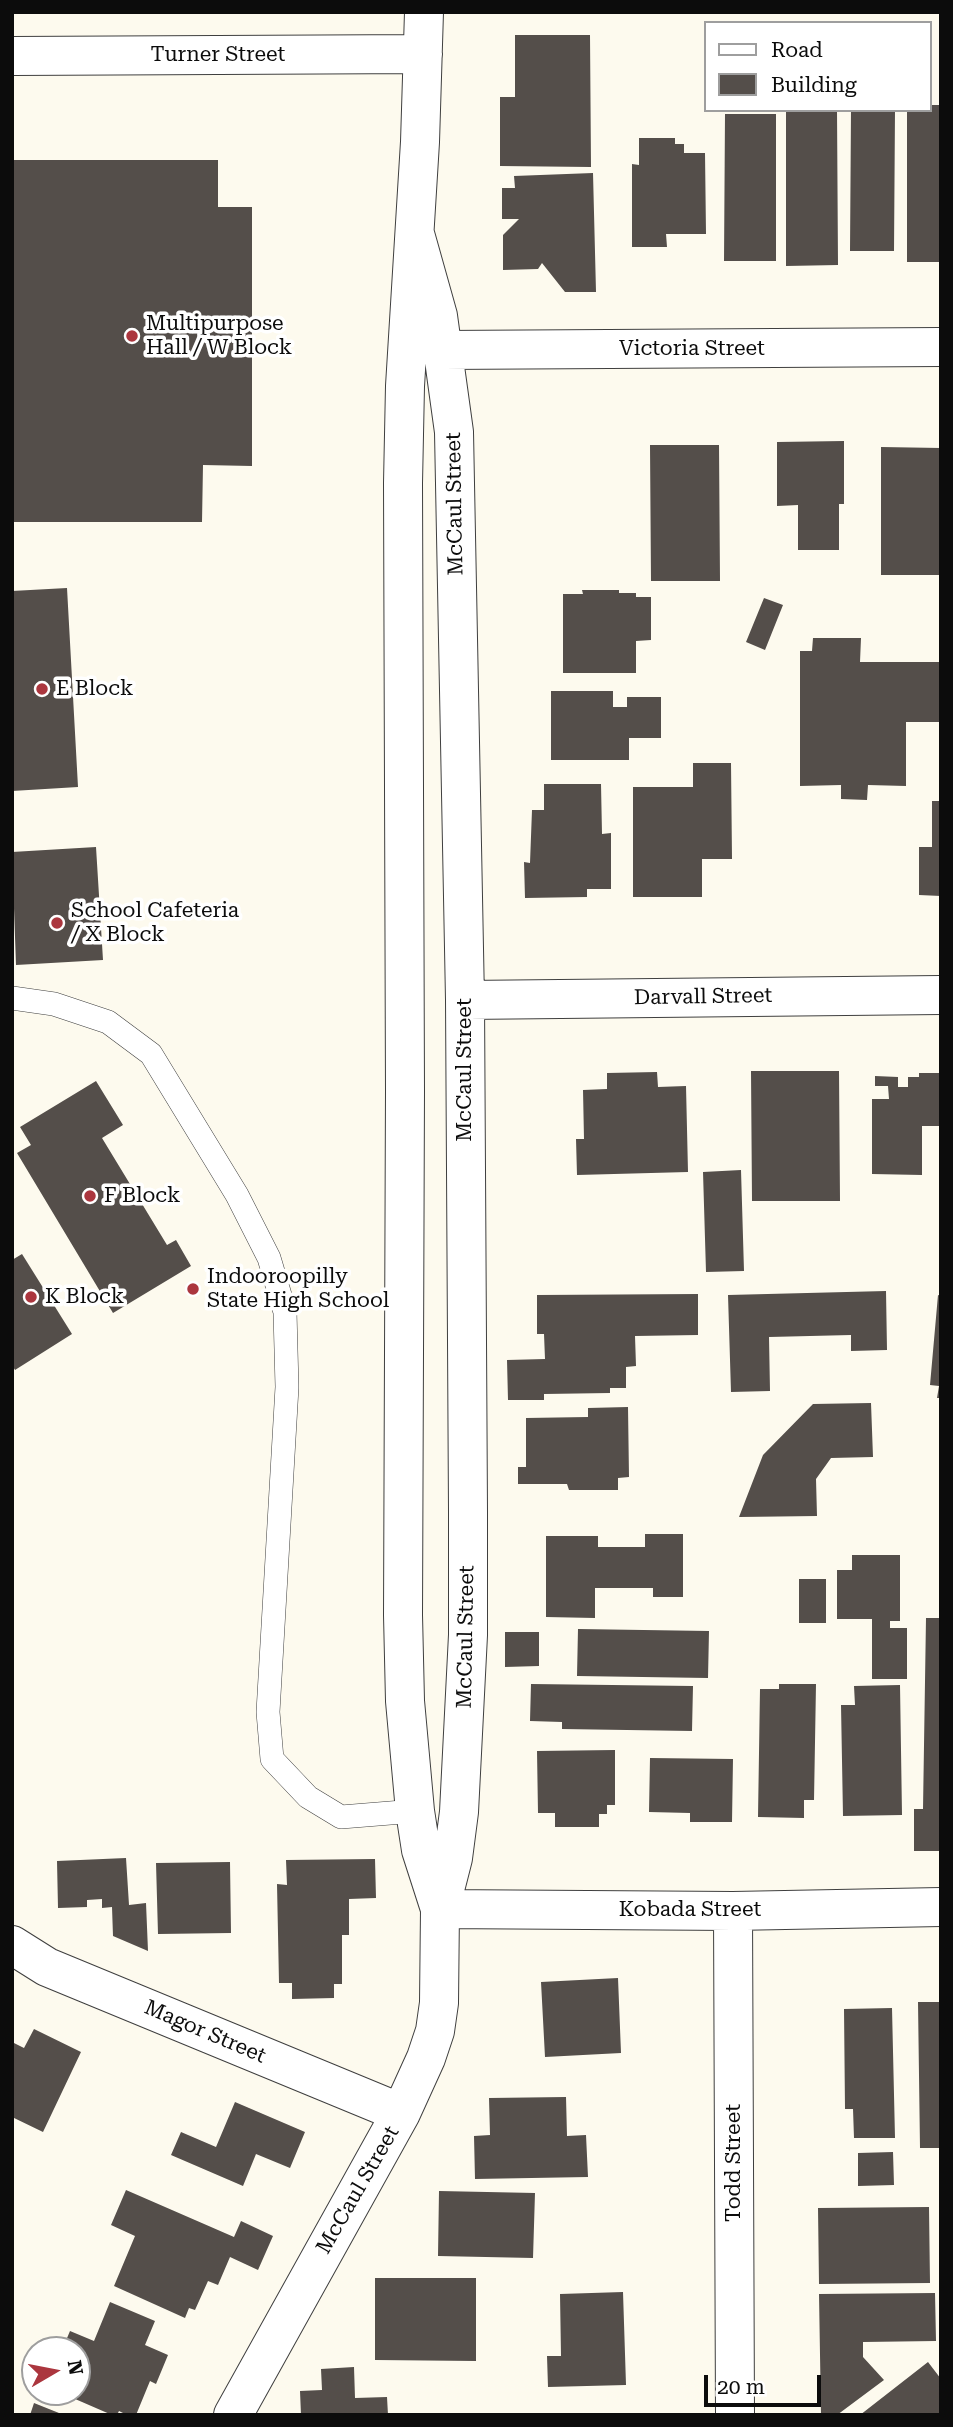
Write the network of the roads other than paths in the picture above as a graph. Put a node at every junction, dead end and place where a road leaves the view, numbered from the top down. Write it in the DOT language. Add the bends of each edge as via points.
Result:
graph roads {
  1 [pos="424,12"];
  2 [pos="423,54"];
  3 [pos="12,56"];
  4 [pos="415,234"];
  5 [pos="941,347"];
  6 [pos="443,350"];
  7 [pos="941,995"];
  8 [pos="12,998"];
  9 [pos="465,1000"];
  10 [pos="415,1811"];
  11 [pos="941,1907"];
  12 [pos="440,1909"];
  13 [pos="733,1911"];
  14 [pos="12,1945"];
  15 [pos="401,2113"];
  16 [pos="233,2415"];
  17 [pos="735,2415"];
  1 -- 2 [label="street, McCaul Street"];
  2 -- 3 [label="street, Turner Street"];
  2 -- 4 [label="street, McCaul Street"];
  4 -- 6 [label="street, McCaul Street"];
  4 -- 10 [label="street, McCaul Street" via="405,386 403,607 403,1637"];
  5 -- 6 [label="street, Victoria Street"];
  6 -- 9 [label="street, McCaul Street" via="454,432"];
  7 -- 9 [label="street, Darvall Street"];
  8 -- 10 [label="lane" via="54,1003 108,1022 151,1054 184,1104 269,1258 285,1312 287,1387 268,1712 272,1759 308,1797 341,1817"];
  9 -- 12 [label="street, McCaul Street" via="468,1635 459,1812"];
  10 -- 12 [label="street, McCaul Street" via="421,1850"];
  11 -- 13 [label="street, Kobada Street"];
  12 -- 13 [label="street, Kobada Street"];
  12 -- 15 [label="street, McCaul Street" via="435,2031"];
  13 -- 17 [label="street, Todd Street"];
  14 -- 15 [label="street, Magor Street" via="47,1967"];
  15 -- 16 [label="street, McCaul Street"];
}
